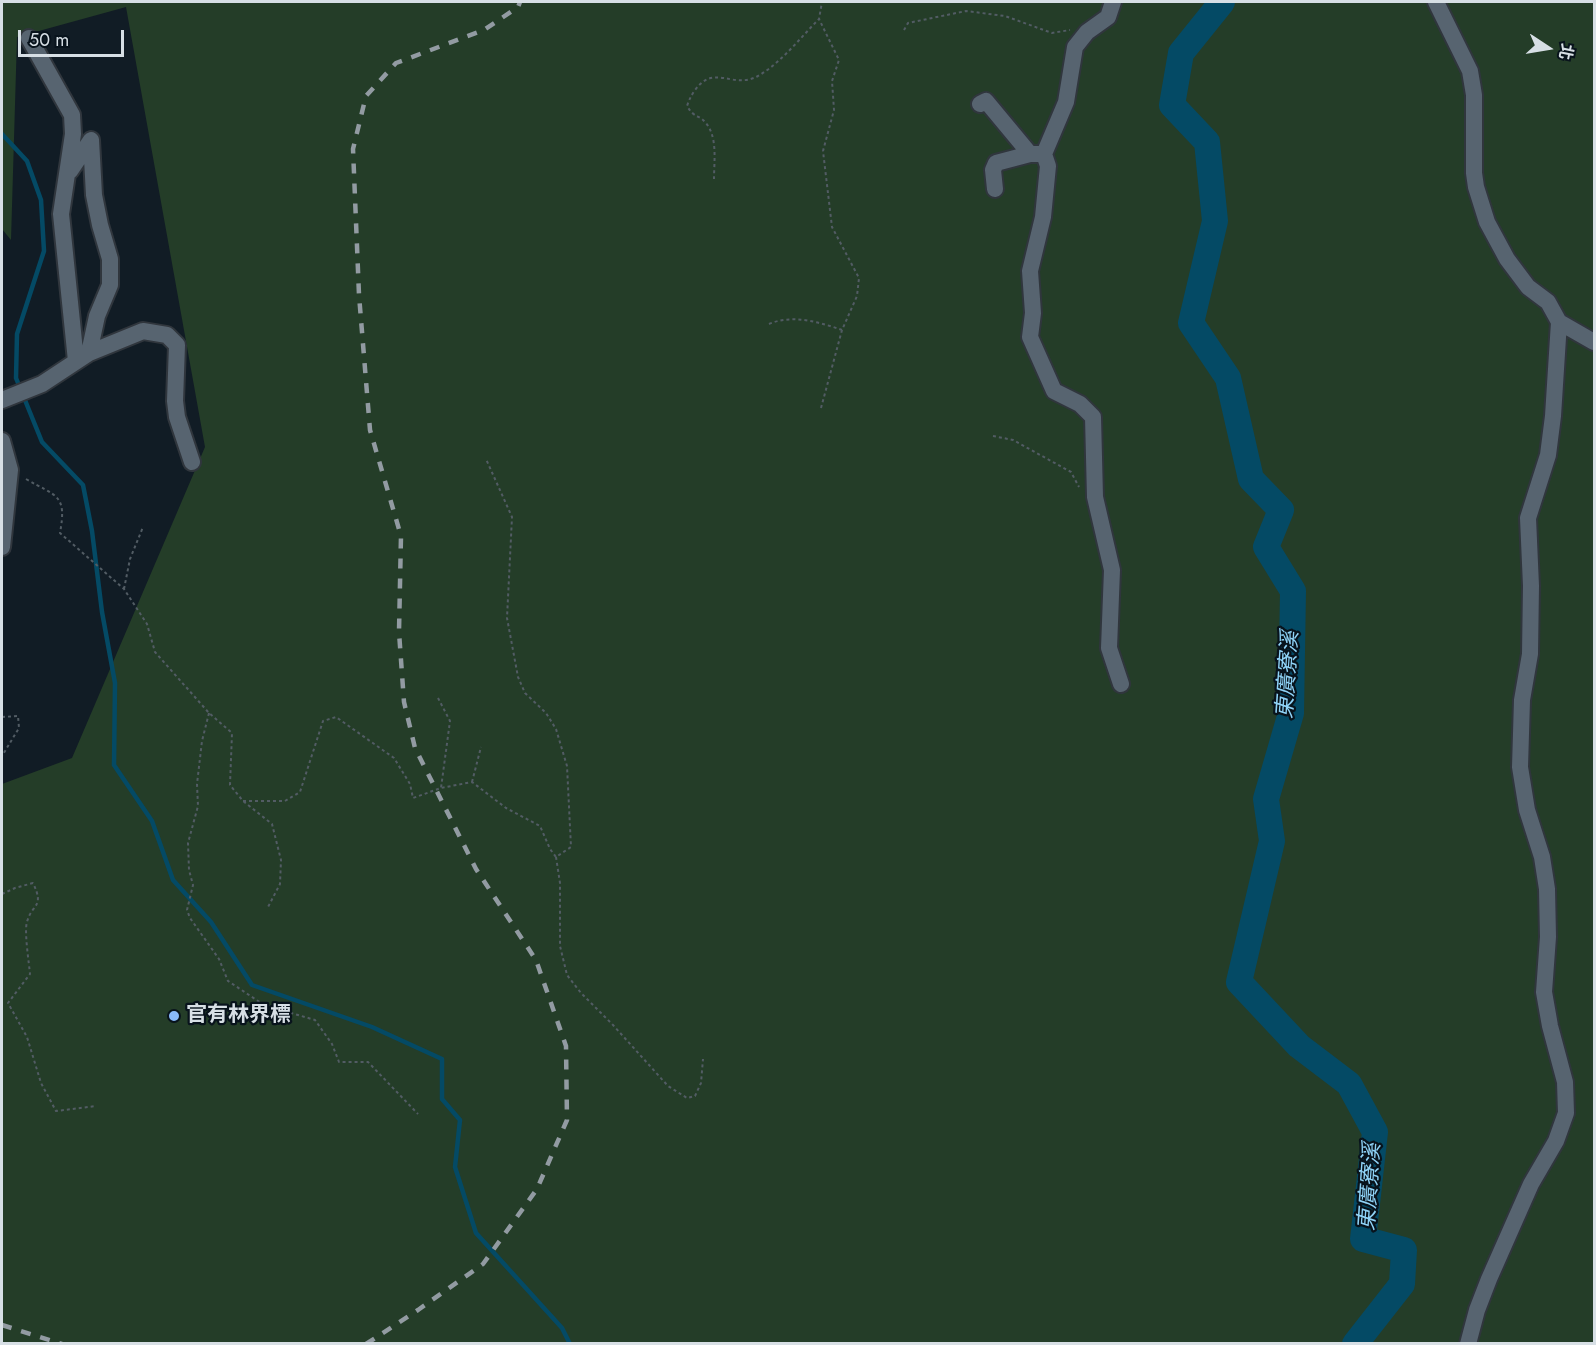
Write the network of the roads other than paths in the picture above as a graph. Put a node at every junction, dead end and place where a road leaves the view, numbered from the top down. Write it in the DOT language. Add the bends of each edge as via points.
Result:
graph roads {
  1 [pos="1113,2"];
  2 [pos="1436,2"];
  3 [pos="29,38"];
  4 [pos="980,104"];
  5 [pos="1037,154"];
  6 [pos="68,175"];
  7 [pos="995,189"];
  8 [pos="1559,322"];
  9 [pos="1594,342"];
  10 [pos="83,357"];
  11 [pos="2,400"];
  12 [pos="2,441"];
  13 [pos="192,462"];
  14 [pos="2,547"];
  15 [pos="1121,684"];
  16 [pos="1468,1344"];
  1 -- 5 [label="street" via="1108,17 1087,32 1075,47 1066,102"];
  2 -- 8 [label="street" via="1470,71 1474,95 1474,173 1487,222 1528,287 1548,302"];
  3 -- 6 [label="street" via="72,115"];
  4 -- 5 [label="street" via="986,101"];
  5 -- 7 [label="street" via="996,163"];
  5 -- 15 [label="street" via="1048,166 1043,217 1030,272 1030,337 1054,390 1080,404 1093,417 1095,497 1112,570 1109,648"];
  6 -- 10 [label="street" via="61,214"];
  6 -- 10 [label="street" via="91,140 94,195 110,259 110,285"];
  8 -- 9 [label="street"];
  8 -- 16 [label="street" via="1548,455 1528,518 1530,654 1522,700 1520,768 1547,890 1544,992 1565,1082 1566,1113 1489,1280"];
  10 -- 11 [label="street" via="42,384"];
  10 -- 13 [label="street" via="143,331 168,335 177,345 177,417"];
  12 -- 14 [label="street" via="10,470"];
}
